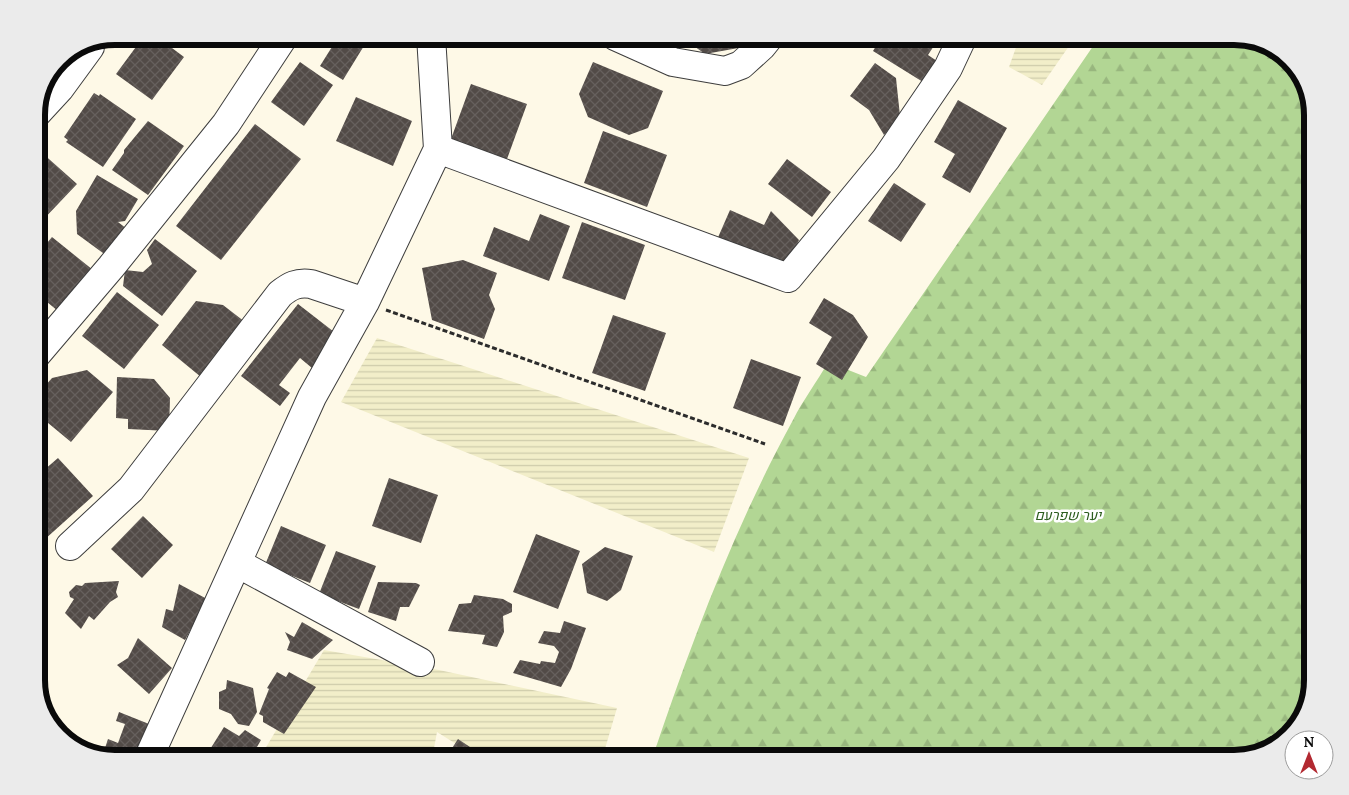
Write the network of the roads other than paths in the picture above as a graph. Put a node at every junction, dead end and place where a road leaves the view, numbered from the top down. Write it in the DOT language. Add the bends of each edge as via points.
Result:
graph roads {
  1 [pos="278,45"];
  2 [pos="432,45"];
  3 [pos="634,45"];
  4 [pos="763,45"];
  5 [pos="959,45"];
  6 [pos="87,51"];
  7 [pos="46,103"];
  8 [pos="438,149"];
  9 [pos="365,302"];
  10 [pos="45,344"];
  11 [pos="70,546"];
  12 [pos="237,563"];
  13 [pos="420,662"];
  14 [pos="152,750"];
  1 -- 10 [label="street" via="226,124"];
  2 -- 8 [label="street"];
  3 -- 4 [label="street" via="673,62 725,71 741,65"];
  5 -- 8 [label="street" via="948,68 886,159 788,278"];
  6 -- 7 [label="street"];
  8 -- 9 [label="street"];
  9 -- 11 [label="street" via="301,283 280,294 132,489"];
  9 -- 12 [label="street" via="312,397"];
  12 -- 13 [label="street"];
  12 -- 14 [label="street"];
}
